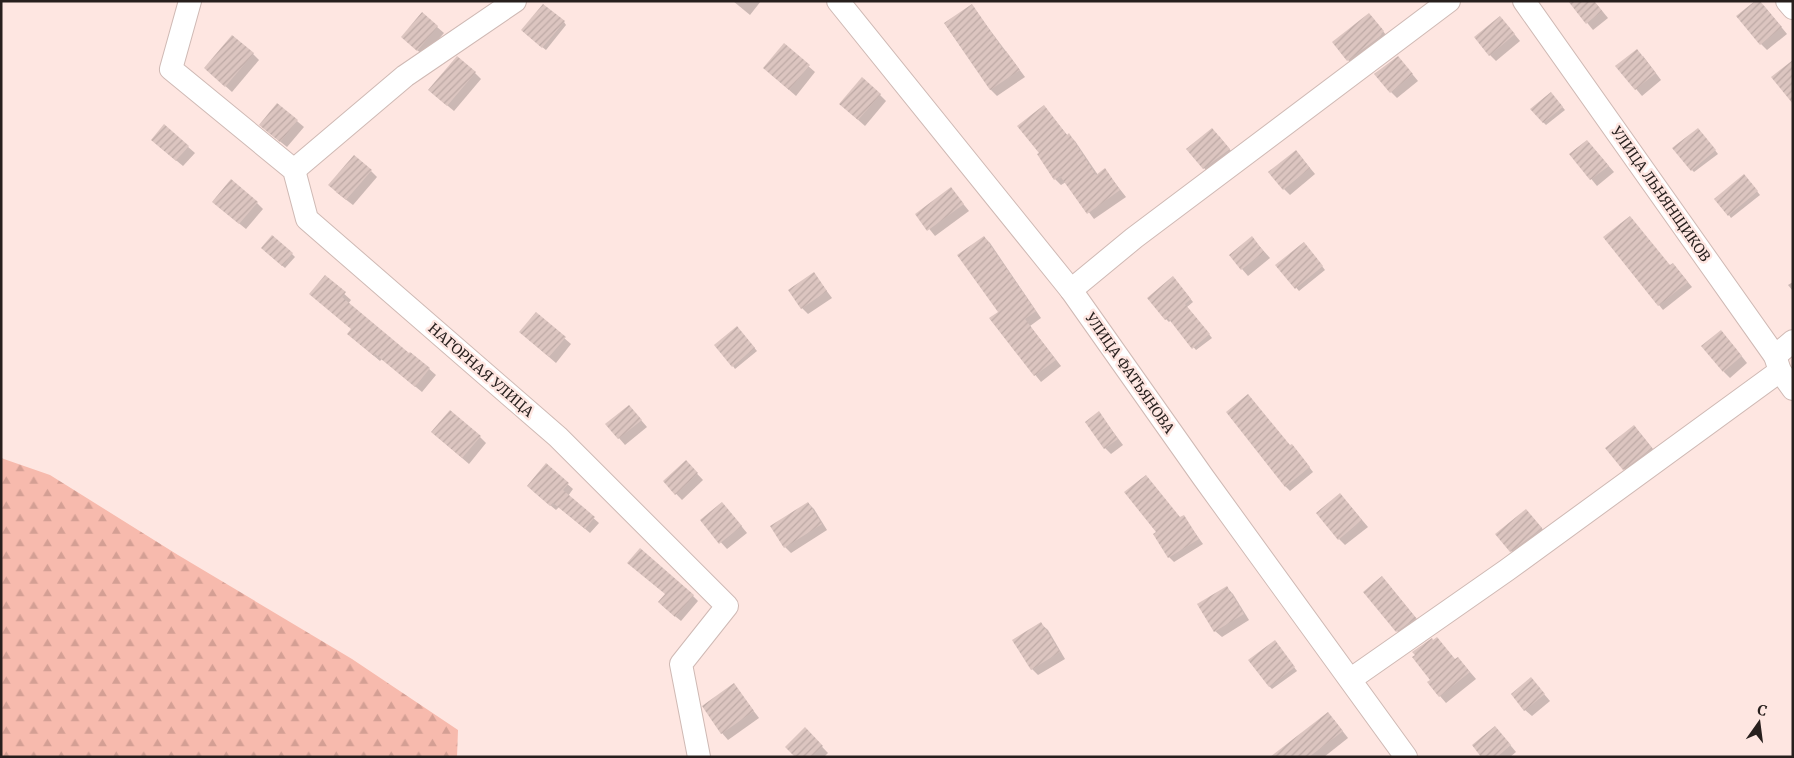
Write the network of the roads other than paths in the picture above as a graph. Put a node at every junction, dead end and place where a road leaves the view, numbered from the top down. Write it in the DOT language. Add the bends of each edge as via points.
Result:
graph roads {
  1 [pos="190,1"];
  2 [pos="515,1"];
  3 [pos="838,1"];
  4 [pos="1448,1"];
  5 [pos="1524,1"];
  6 [pos="1788,1"];
  7 [pos="1793,8"];
  8 [pos="294,170"];
  9 [pos="1070,290"];
  10 [pos="1793,340"];
  11 [pos="1778,363"];
  12 [pos="1793,389"];
  13 [pos="1351,679"];
  14 [pos="699,757"];
  15 [pos="1406,757"];
  1 -- 8 [label="street" via="172,69"];
  2 -- 8 [label="street" via="405,76"];
  3 -- 9 [label="street, УЛИЦА ФАТЬЯНОВА"];
  4 -- 9 [label="street"];
  5 -- 11 [label="street, УЛИЦА ЛЬНЯНЩИКОВ"];
  6 -- 7 [label="street"];
  8 -- 14 [label="street, НАГОРНАЯ УЛИЦА" via="307,219 558,437 727,606 682,664"];
  9 -- 13 [label="street, УЛИЦА ФАТЬЯНОВА"];
  10 -- 11 [label="street"];
  11 -- 12 [label="street, УЛИЦА ЛЬНЯНЩИКОВ"];
  11 -- 13 [label="street" via="1507,570"];
  13 -- 15 [label="street, УЛИЦА ФАТЬЯНОВА"];
}
